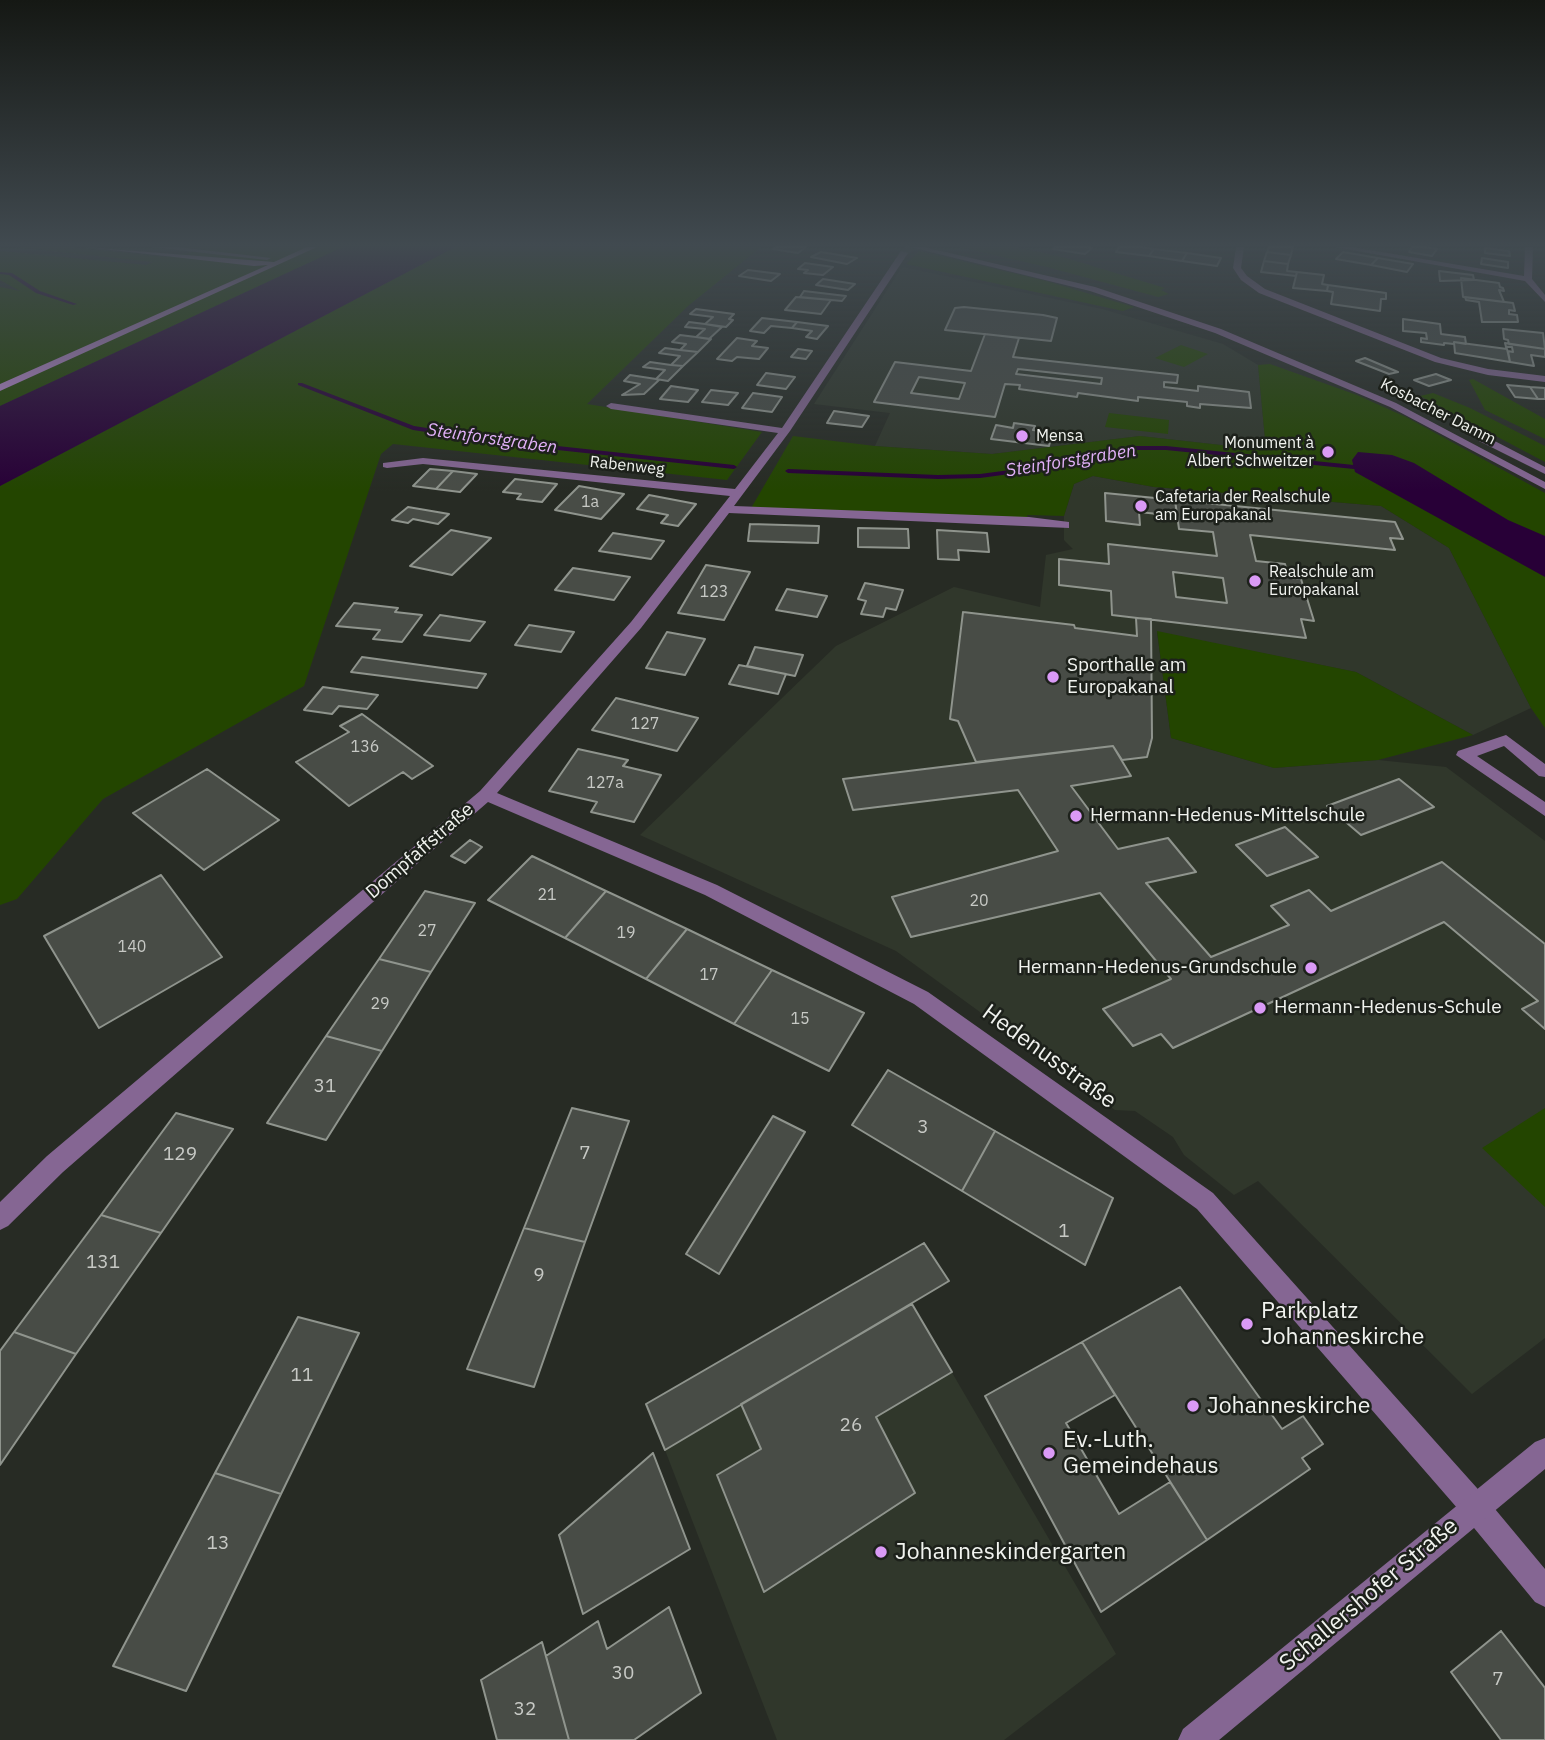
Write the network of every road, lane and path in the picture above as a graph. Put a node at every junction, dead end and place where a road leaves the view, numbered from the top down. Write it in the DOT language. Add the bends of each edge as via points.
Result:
graph roads {
  1 [pos="109,328"];
  2 [pos="127,328"];
  3 [pos="854,328"];
  4 [pos="1210,328"];
  5 [pos="1233,328"];
  6 [pos="1358,328"];
  7 [pos="21,367"];
  8 [pos="1545,379"];
  9 [pos="0,388"];
  10 [pos="611,406"];
  11 [pos="1454,424"];
  12 [pos="785,431"];
  13 [pos="1474,434"];
  14 [pos="387,465"];
  15 [pos="1545,471"];
  16 [pos="1545,486"];
  17 [pos="738,494"];
  18 [pos="726,509"];
  19 [pos="1065,525"];
  20 [pos="1545,772"];
  21 [pos="486,795"];
  22 [pos="1545,810"];
  23 [pos="0,1218"];
  24 [pos="1545,1452"];
  25 [pos="1475,1507"];
  26 [pos="1545,1592"];
  27 [pos="1194,1740"];
  1 -- 7 [label="main road"];
  2 -- 9 [label="main road"];
  3 -- 12 [label="street, Dompfaffstraße"];
  4 -- 16 [label="street, Kosbacher Damm" via="1382,401"];
  5 -- 11 [label="street, Kosbacher Damm" via="1322,363"];
  6 -- 8 [label="street" via="1438,360"];
  10 -- 12 [label="street"];
  12 -- 17 [label="street, Dompfaffstraße"];
  13 -- 15 [label="street, Kosbacher Damm"];
  14 -- 17 [label="street, Rabenweg" via="423,461"];
  17 -- 18 [label="street, Dompfaffstraße"];
  18 -- 19 [label="street"];
  18 -- 21 [label="street, Dompfaffstraße" via="636,625"];
  20 -- 22 [label="street" via="1506,740 1464,755"];
  21 -- 23 [label="street, Dompfaffstraße" via="55,1164"];
  21 -- 25 [label="street, Hedenusstraße" via="711,890 921,998 1205,1201"];
  24 -- 25 [label="street, Schallershofer Straße"];
  25 -- 26 [label="street, Hedenusstraße"];
  25 -- 27 [label="street, Schallershofer Straße"];
}
